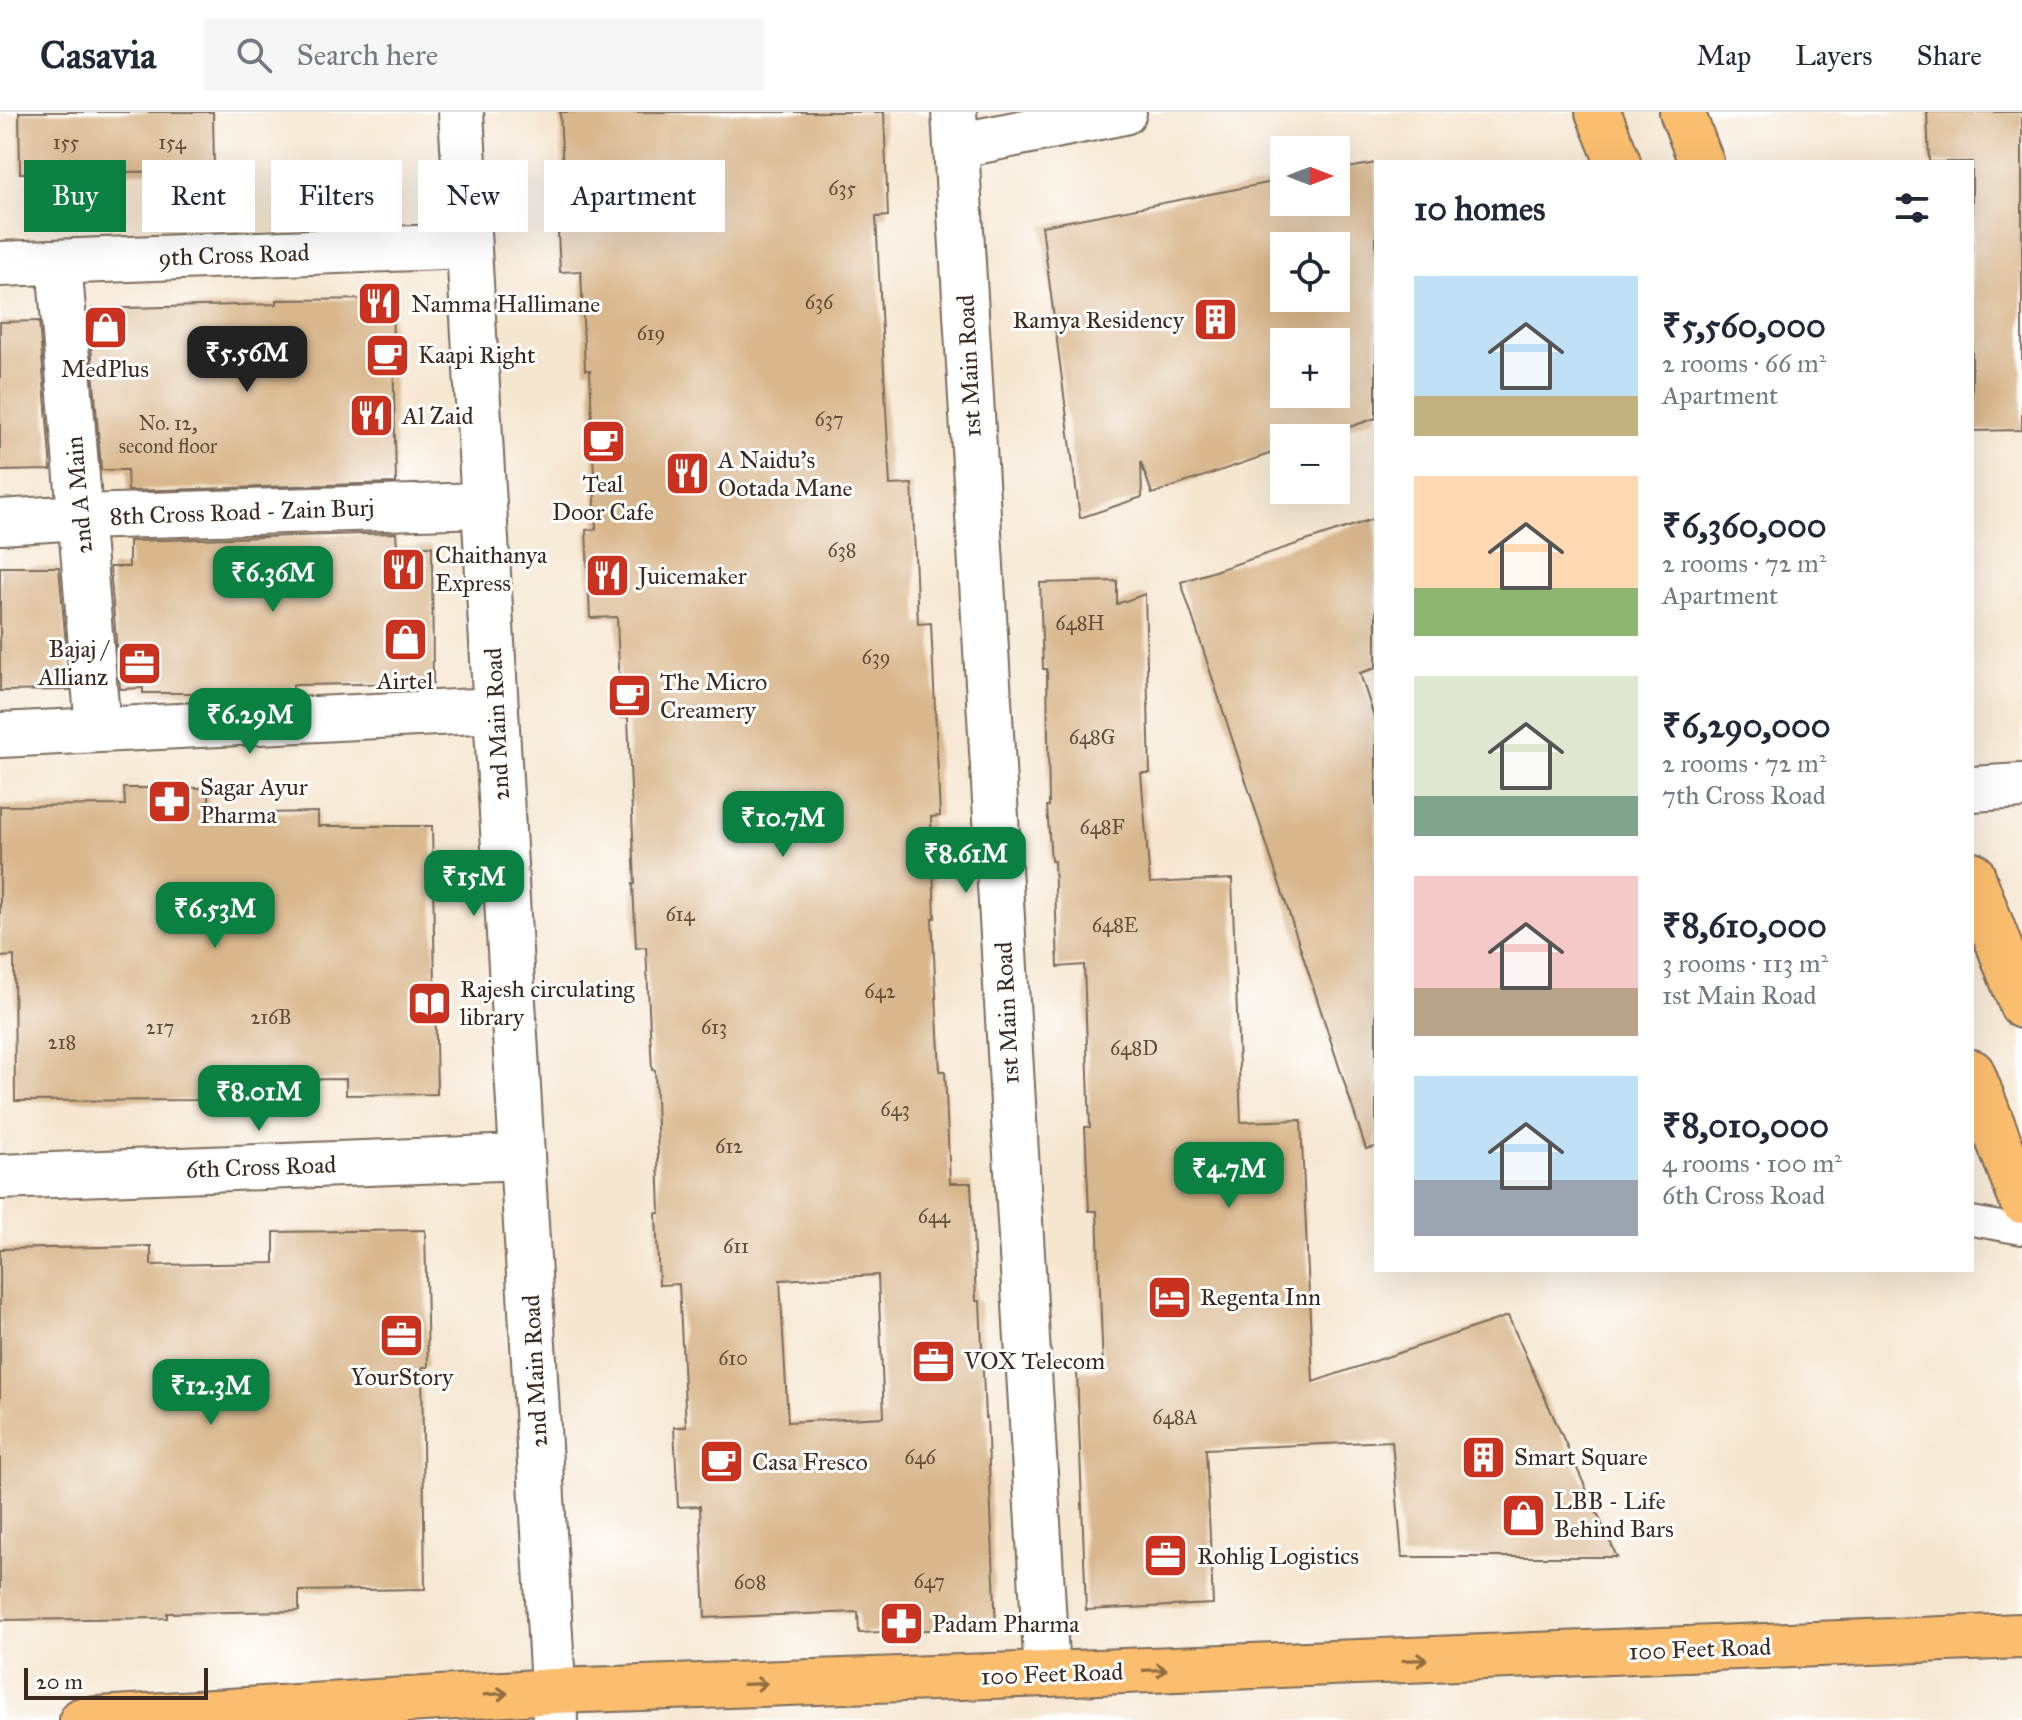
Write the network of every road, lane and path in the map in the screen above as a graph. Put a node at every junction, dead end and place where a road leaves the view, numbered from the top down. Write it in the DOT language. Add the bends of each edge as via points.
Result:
graph roads {
  1 [pos="461,112"];
  2 [pos="1124,112"];
  3 [pos="1598,112"];
  4 [pos="1682,112"];
  5 [pos="955,129"];
  6 [pos="1617,160"];
  7 [pos="1700,160"];
  8 [pos="468,246"];
  9 [pos="59,262"];
  10 [pos="0,264"];
  11 [pos="484,505"];
  12 [pos="81,517"];
  13 [pos="0,522"];
  14 [pos="496,710"];
  15 [pos="98,729"];
  16 [pos="0,735"];
  17 [pos="2022,786"];
  18 [pos="1974,789"];
  19 [pos="1974,879"];
  20 [pos="2022,1006"];
  21 [pos="1974,1077"];
  22 [pos="522,1157"];
  23 [pos="0,1177"];
  24 [pos="2022,1201"];
  25 [pos="1974,1221"];
  26 [pos="2022,1230"];
  27 [pos="2022,1636"];
  28 [pos="1047,1674"];
  29 [pos="555,1706"];
  30 [pos="82,1720"];
  1 -- 8 [label="street, 2nd Main Road"];
  2 -- 5 [label="street"];
  3 -- 6 [label="main road"];
  4 -- 7 [label="main road"];
  5 -- 28 [label="street, 1st Main Road"];
  8 -- 9 [label="street, 9th Cross Road"];
  8 -- 11 [label="street, 2nd Main Road"];
  9 -- 10 [label="street, 9th Cross Road"];
  9 -- 12 [label="street, 2nd A Main"];
  11 -- 12 [label="street, 8th Cross Road - Zain Burj"];
  11 -- 14 [label="street, 2nd Main Road"];
  12 -- 13 [label="street, 8th Cross Road - Zain Burj"];
  12 -- 15 [label="street, 2nd A Main"];
  14 -- 15 [label="street"];
  14 -- 22 [label="street, 2nd Main Road"];
  15 -- 16 [label="street"];
  17 -- 18 [label="street"];
  19 -- 20 [label="main road"];
  21 -- 24 [label="main road"];
  22 -- 23 [label="street, 6th Cross Road"];
  22 -- 29 [label="street, 2nd Main Road"];
  25 -- 26 [label="lane"];
  28 -- 27 [label="main road, 100 Feet Road, one-way"];
  29 -- 28 [label="main road, 100 Feet Road, one-way"];
  30 -- 29 [label="main road, 100 Feet Road, one-way"];
}
